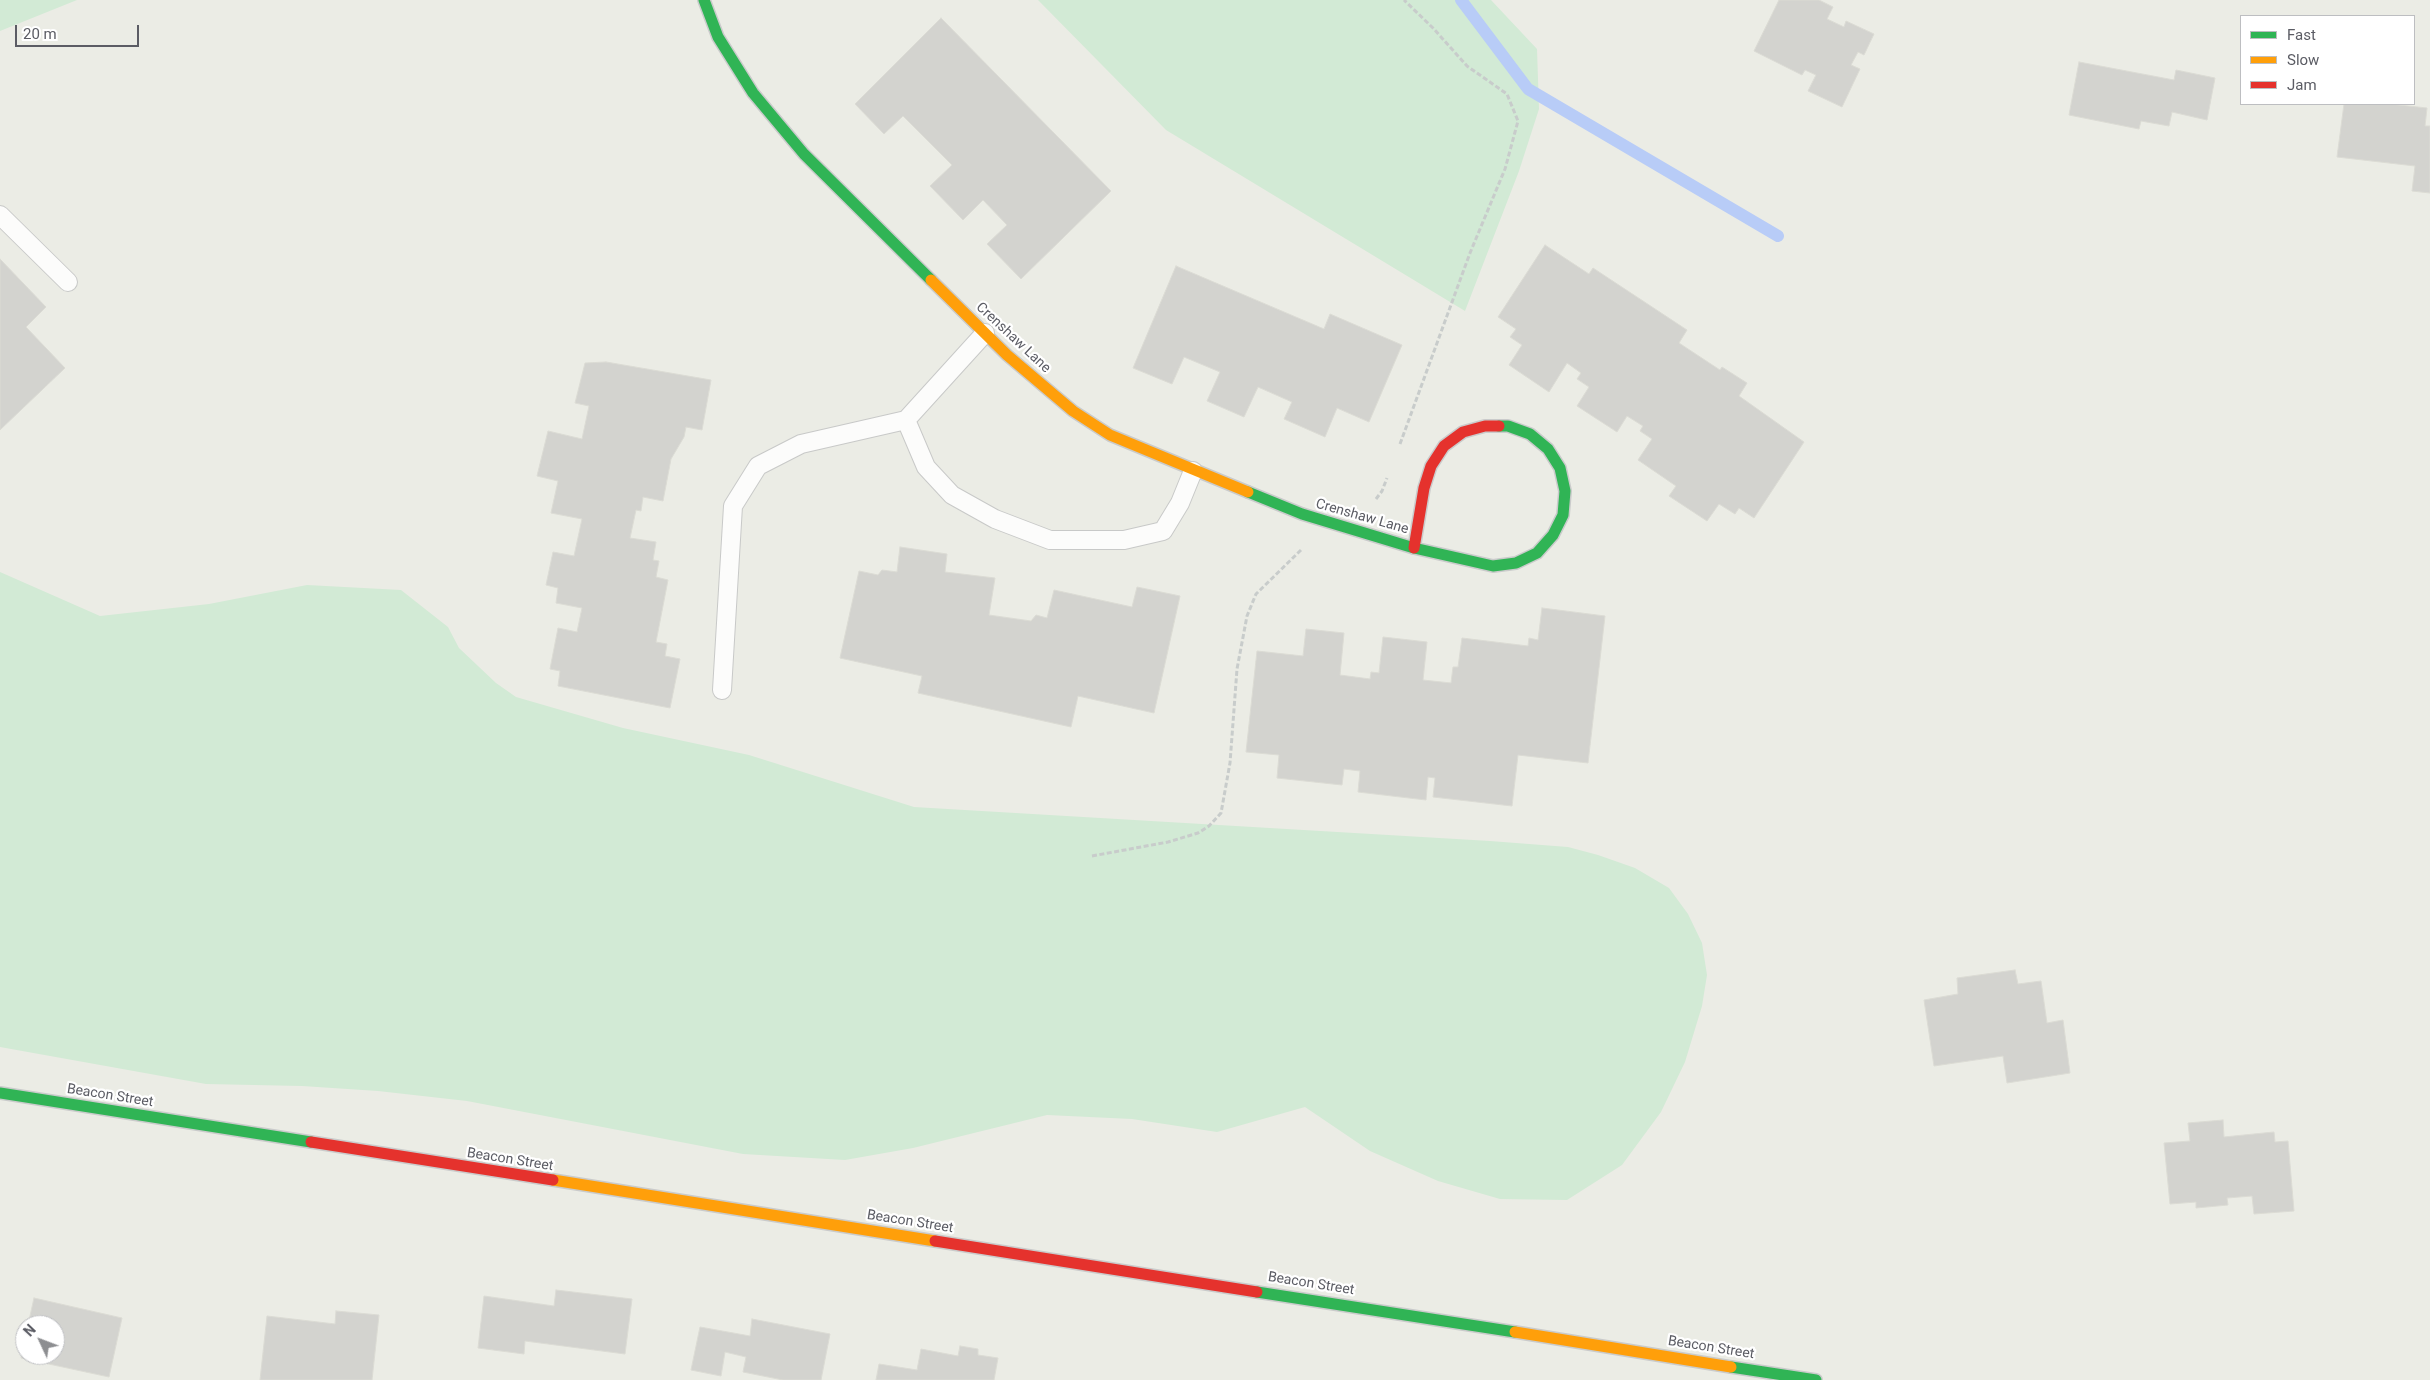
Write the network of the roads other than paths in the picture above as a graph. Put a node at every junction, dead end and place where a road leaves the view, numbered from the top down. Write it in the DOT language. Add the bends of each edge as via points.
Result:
graph roads {
  1 [pos="704,0"];
  2 [pos="0,215"];
  3 [pos="68,282"];
  4 [pos="985,333"];
  5 [pos="906,420"];
  6 [pos="1193,471"];
  7 [pos="1414,548"];
  8 [pos="722,690"];
  9 [pos="0,1093"];
  10 [pos="1816,1380"];
  1 -- 4 [label="main road, Crenshaw Lane" via="718,37 752,93 804,154"];
  2 -- 3 [label="lane"];
  4 -- 5 [label="lane"];
  4 -- 6 [label="main road, Crenshaw Lane" via="1073,411 1110,435"];
  5 -- 6 [label="lane" via="926,467 952,495 995,519 1050,540 1124,540 1163,531 1180,503"];
  5 -- 8 [label="lane" via="801,444 758,466 733,506"];
  6 -- 7 [label="main road, Crenshaw Lane" via="1302,514"];
  7 -- 7 [label="main road, Crenshaw Lane" via="1424,488 1431,466 1444,446 1463,432 1485,426 1508,426 1530,434 1548,449 1560,468 1565,491 1563,515 1553,535 1537,553 1516,563 1493,566"];
  9 -- 10 [label="main road, Beacon Street"];
}
